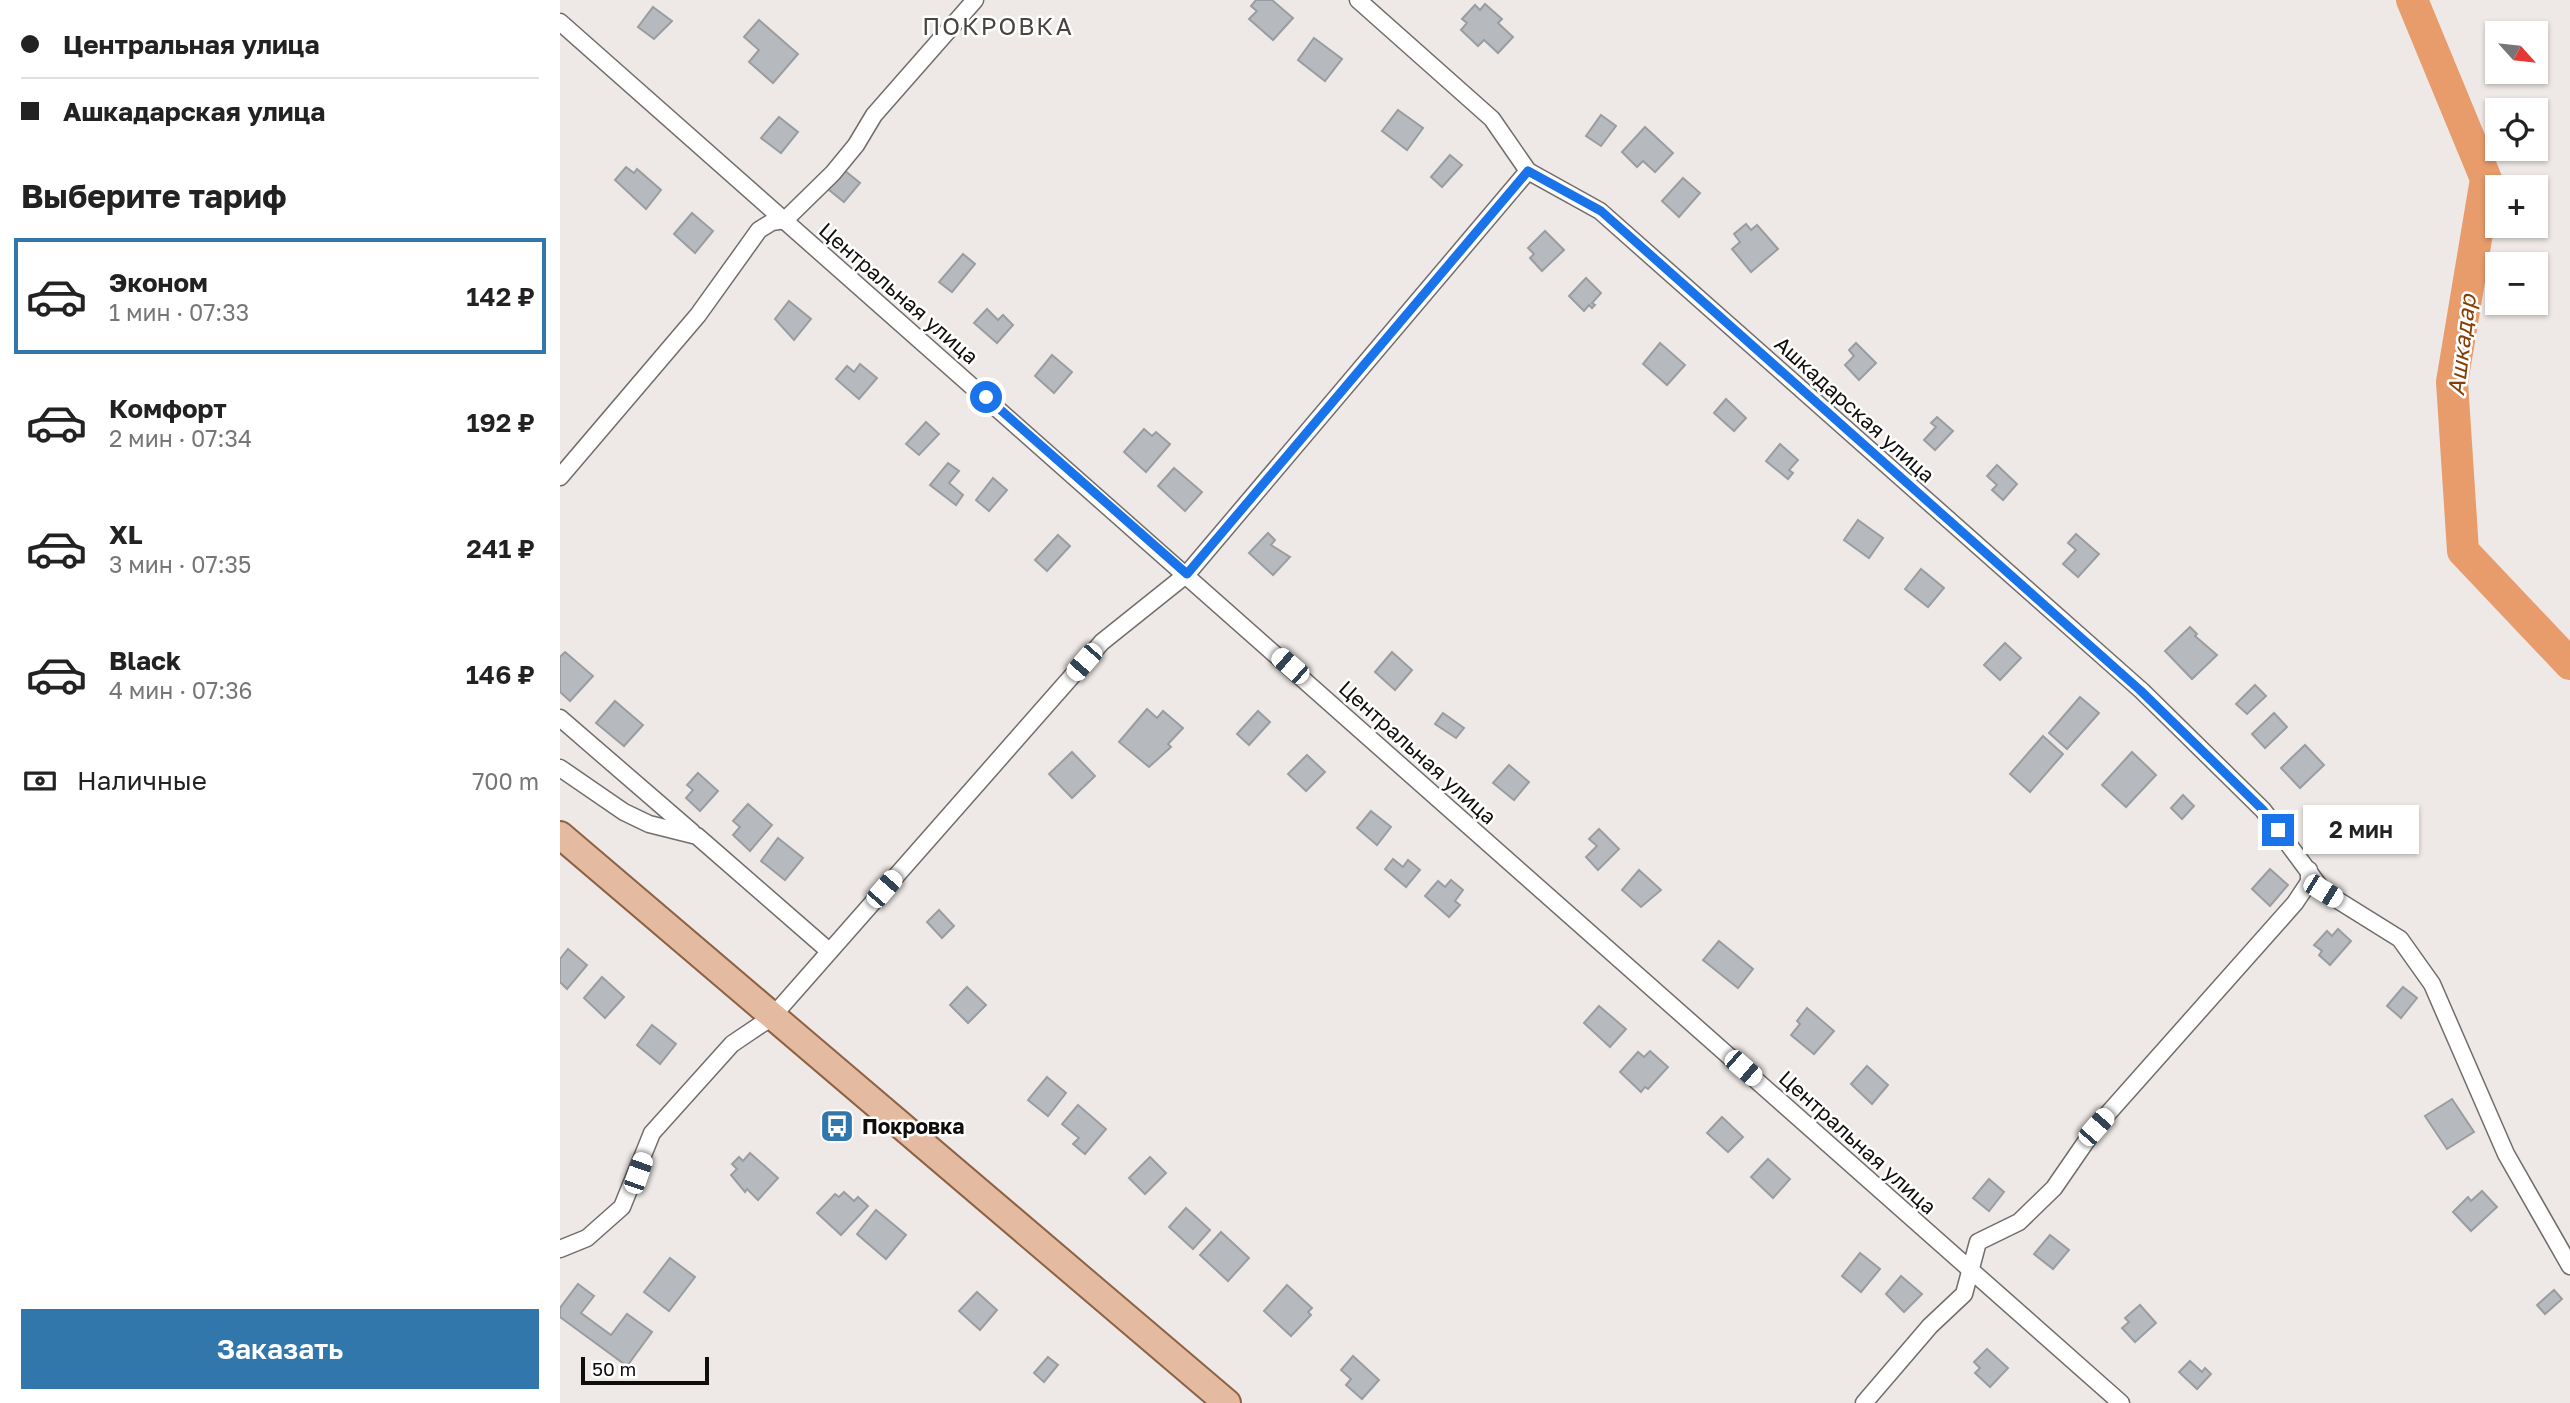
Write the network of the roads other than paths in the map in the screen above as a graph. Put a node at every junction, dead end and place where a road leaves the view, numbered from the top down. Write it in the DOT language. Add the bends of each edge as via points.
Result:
graph roads {
  1 [pos="975,0"];
  2 [pos="1358,0"];
  3 [pos="560,22"];
  4 [pos="1528,171"];
  5 [pos="785,220"];
  6 [pos="560,477"];
  7 [pos="1187,574"];
  8 [pos="560,718"];
  9 [pos="560,768"];
  10 [pos="560,835"];
  11 [pos="697,836"];
  12 [pos="2309,870"];
  13 [pos="829,951"];
  14 [pos="772,1017"];
  15 [pos="560,1249"];
  16 [pos="2570,1266"];
  17 [pos="1970,1269"];
  18 [pos="1227,1403"];
  19 [pos="1864,1403"];
  20 [pos="2121,1403"];
  1 -- 5 [label="street" via="874,115 848,154"];
  2 -- 4 [label="street, Ашкадарская улица" via="1492,119"];
  3 -- 5 [label="street, Центральная улица"];
  4 -- 7 [label="street"];
  4 -- 12 [label="street, Ашкадарская улица" via="1601,211 2141,691 2263,810"];
  5 -- 6 [label="street" via="759,230 698,315"];
  5 -- 7 [label="street, Центральная улица"];
  7 -- 13 [label="street" via="1102,642"];
  7 -- 17 [label="street, Центральная улица"];
  8 -- 11 [label="street"];
  9 -- 11 [label="street" via="624,812 649,824"];
  10 -- 14 [label="main road"];
  11 -- 13 [label="street"];
  12 -- 16 [label="street, Ашкадарская улица" via="2323,891 2400,939 2432,984 2506,1154"];
  12 -- 17 [label="street" via="2309,882 2295,904 2096,1127 2054,1188 2019,1222 1978,1242"];
  13 -- 14 [label="street"];
  14 -- 15 [label="street" via="732,1044 652,1133 622,1208 587,1238"];
  14 -- 18 [label="main road"];
  17 -- 19 [label="street" via="1964,1294"];
  17 -- 20 [label="street, Центральная улица"];
}
